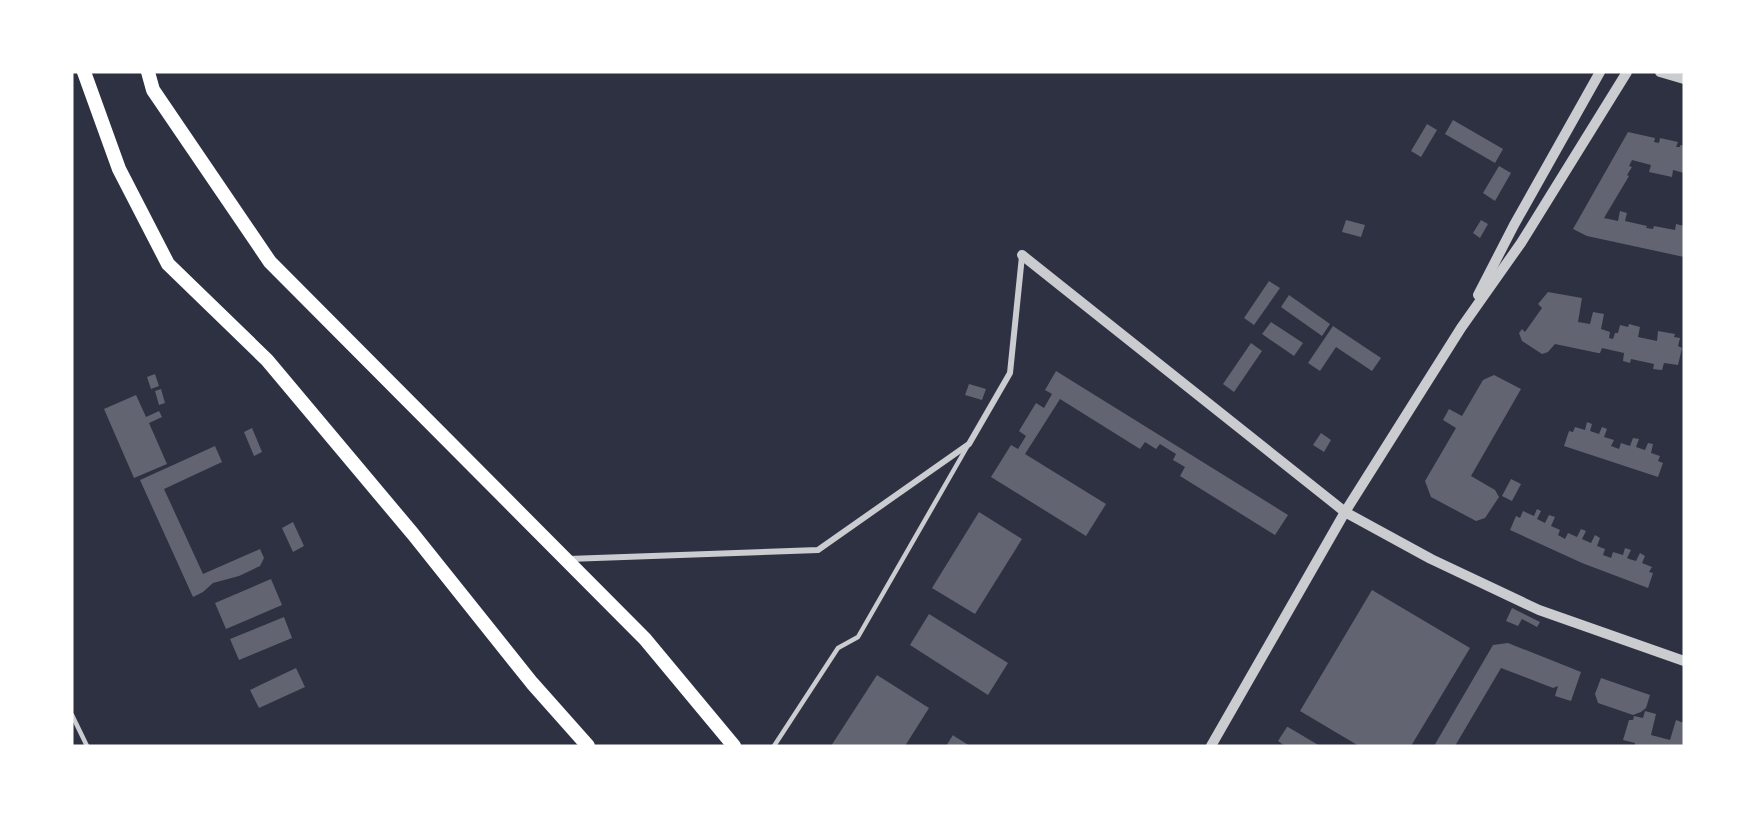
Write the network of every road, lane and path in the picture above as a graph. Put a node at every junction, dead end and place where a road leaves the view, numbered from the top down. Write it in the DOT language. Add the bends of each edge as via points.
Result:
graph roads {
  1 [pos="84,72"];
  2 [pos="148,72"];
  3 [pos="1600,72"];
  4 [pos="1627,72"];
  5 [pos="1660,72"];
  6 [pos="1684,79"];
  7 [pos="1022,255"];
  8 [pos="1461,328"];
  9 [pos="969,444"];
  10 [pos="1345,512"];
  11 [pos="567,559"];
  12 [pos="1684,662"];
  13 [pos="72,715"];
  14 [pos="87,746"];
  15 [pos="588,746"];
  16 [pos="734,746"];
  17 [pos="774,746"];
  18 [pos="1211,746"];
  1 -- 15 [label="main road" via="119,169 168,264 267,360"];
  2 -- 11 [label="main road" via="153,90 270,262"];
  3 -- 8 [label="street"];
  4 -- 8 [label="street" via="1521,243"];
  5 -- 6 [label="street"];
  7 -- 9 [label="street" via="1010,373"];
  7 -- 10 [label="street"];
  8 -- 10 [label="street"];
  9 -- 11 [label="street" via="818,550"];
  9 -- 17 [label="lane" via="858,637 838,648"];
  10 -- 12 [label="street" via="1431,559 1539,610"];
  10 -- 18 [label="street"];
  11 -- 16 [label="main road" via="645,639"];
  13 -- 14 [label="lane"];
}
